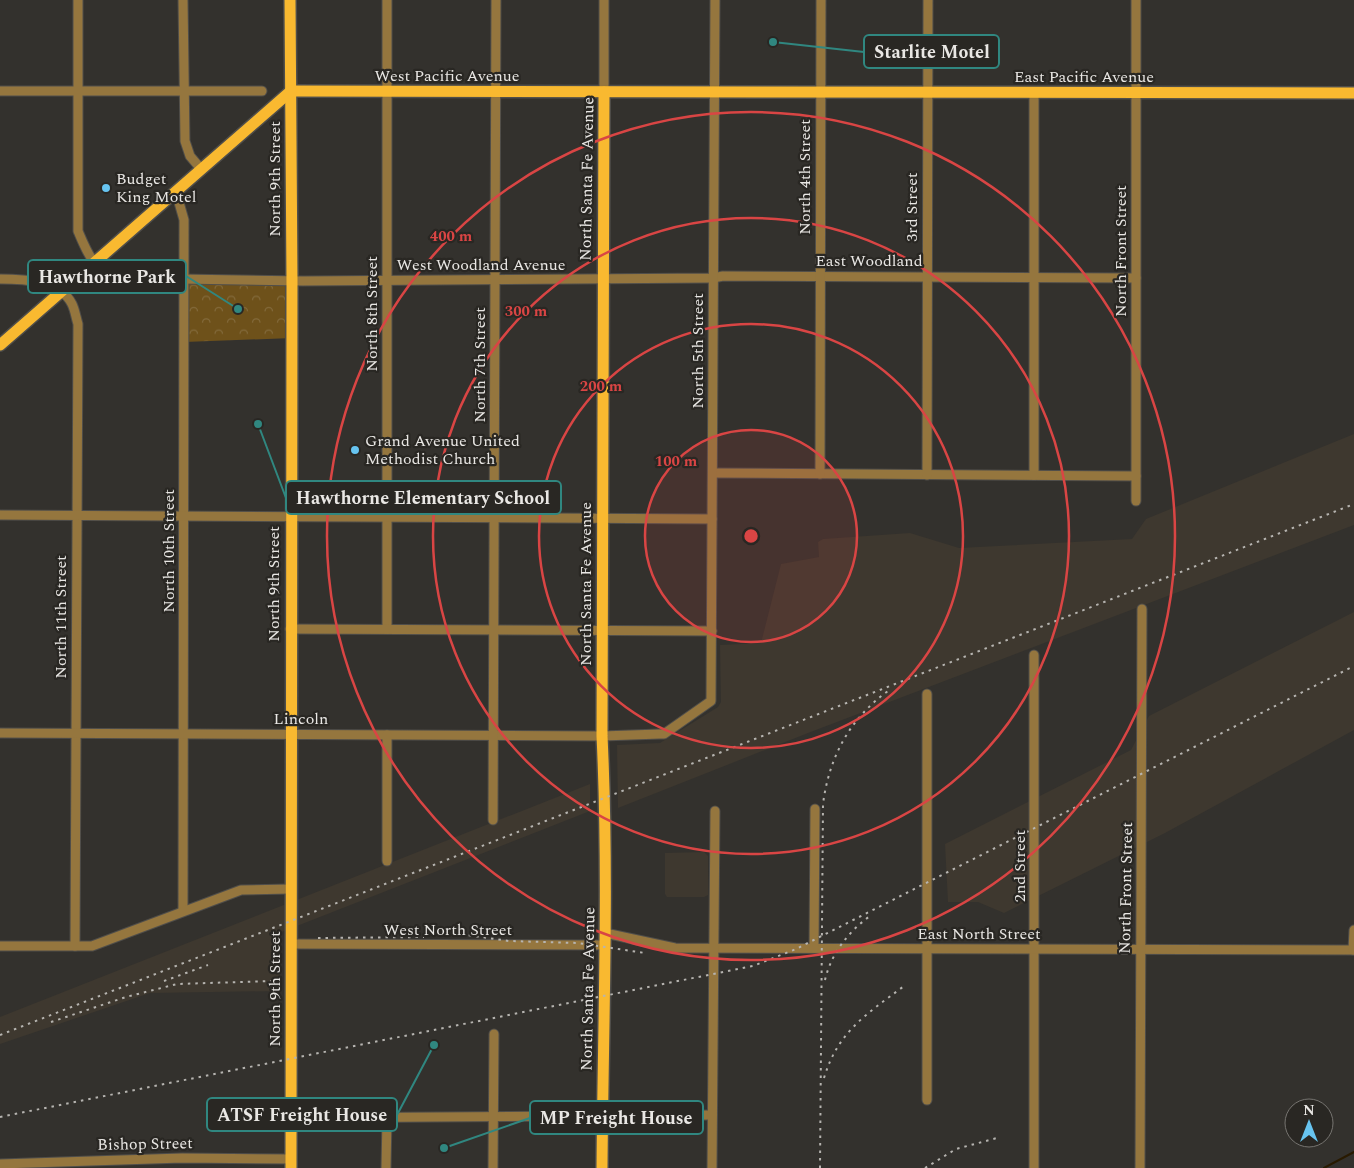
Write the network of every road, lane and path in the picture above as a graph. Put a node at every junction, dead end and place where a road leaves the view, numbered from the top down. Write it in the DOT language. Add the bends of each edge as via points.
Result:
graph roads {
  1 [pos="78,0"];
  2 [pos="183,0"];
  3 [pos="290,0"];
  4 [pos="386,0"];
  5 [pos="496,0"];
  6 [pos="604,0"];
  7 [pos="714,0"];
  8 [pos="821,0"];
  9 [pos="928,0"];
  10 [pos="1136,0"];
  11 [pos="0,91"];
  12 [pos="78,91"];
  13 [pos="183,92"];
  14 [pos="262,92"];
  15 [pos="291,92"];
  16 [pos="387,92"];
  17 [pos="496,92"];
  18 [pos="604,92"];
  19 [pos="716,92"];
  20 [pos="820,92"];
  21 [pos="928,93"];
  22 [pos="1034,93"];
  23 [pos="1354,93"];
  24 [pos="1135,94"];
  25 [pos="201,169"];
  26 [pos="176,192"];
  27 [pos="94,264"];
  28 [pos="819,276"];
  29 [pos="927,276"];
  30 [pos="1034,277"];
  31 [pos="714,278"];
  32 [pos="1136,278"];
  33 [pos="0,279"];
  34 [pos="183,279"];
  35 [pos="602,280"];
  36 [pos="292,281"];
  37 [pos="387,281"];
  38 [pos="495,281"];
  39 [pos="61,293"];
  40 [pos="0,345"];
  41 [pos="713,473"];
  42 [pos="820,474"];
  43 [pos="927,474"];
  44 [pos="1034,475"];
  45 [pos="1136,476"];
  46 [pos="1136,501"];
  47 [pos="0,515"];
  48 [pos="76,515"];
  49 [pos="184,516"];
  50 [pos="290,516"];
  51 [pos="388,516"];
  52 [pos="494,517"];
  53 [pos="602,518"];
  54 [pos="712,519"];
  55 [pos="1142,609"];
  56 [pos="290,629"];
  57 [pos="387,629"];
  58 [pos="494,629"];
  59 [pos="602,630"];
  60 [pos="712,631"];
  61 [pos="1034,655"];
  62 [pos="927,694"];
  63 [pos="711,701"];
  64 [pos="0,733"];
  65 [pos="76,733"];
  66 [pos="183,734"];
  67 [pos="291,734"];
  68 [pos="387,735"];
  69 [pos="494,735"];
  70 [pos="602,736"];
  71 [pos="815,809"];
  72 [pos="715,811"];
  73 [pos="494,820"];
  74 [pos="387,861"];
  75 [pos="290,889"];
  76 [pos="183,911"];
  77 [pos="1354,930"];
  78 [pos="605,933"];
  79 [pos="292,944"];
  80 [pos="604,945"];
  81 [pos="0,946"];
  82 [pos="75,946"];
  83 [pos="714,948"];
  84 [pos="814,948"];
  85 [pos="928,949"];
  86 [pos="1035,949"];
  87 [pos="1354,950"];
  88 [pos="1140,951"];
  89 [pos="494,1034"];
  90 [pos="927,1100"];
  91 [pos="603,1114"];
  92 [pos="493,1115"];
  93 [pos="712,1115"];
  94 [pos="291,1118"];
  95 [pos="387,1118"];
  96 [pos="182,1158"];
  97 [pos="0,1164"];
  98 [pos="99,1164"];
  99 [pos="291,1164"];
  100 [pos="182,1168"];
  101 [pos="386,1168"];
  102 [pos="493,1168"];
  103 [pos="602,1168"];
  104 [pos="712,1168"];
  105 [pos="1034,1168"];
  106 [pos="1140,1168"];
  1 -- 12 [label="street"];
  2 -- 13 [label="street"];
  3 -- 15 [label="main road, North 9th Street"];
  4 -- 16 [label="street, North 8th Street"];
  5 -- 17 [label="street, North 7th Street"];
  6 -- 18 [label="street, North Santa Fe Avenue"];
  7 -- 19 [label="street, North 5th Street"];
  8 -- 20 [label="street, North 4th Street"];
  9 -- 21 [label="street, 3rd Street"];
  10 -- 24 [label="street, North Front Street"];
  11 -- 12 [label="street"];
  12 -- 13 [label="street"];
  12 -- 27 [label="street" via="78,231"];
  13 -- 14 [label="street"];
  13 -- 25 [label="street" via="185,141 190,156"];
  15 -- 16 [label="main road, West Pacific Avenue"];
  15 -- 25 [label="main road"];
  15 -- 36 [label="main road, North 9th Street"];
  16 -- 17 [label="main road, West Pacific Avenue"];
  16 -- 37 [label="street, North 8th Street"];
  17 -- 18 [label="main road, West Pacific Avenue"];
  17 -- 38 [label="street, North 7th Street"];
  18 -- 19 [label="main road, East Pacific Avenue"];
  18 -- 35 [label="main road, North Santa Fe Avenue"];
  19 -- 20 [label="main road, East Pacific Avenue"];
  19 -- 31 [label="street, North 5th Street"];
  20 -- 21 [label="main road, East Pacific Avenue"];
  20 -- 28 [label="street, North 4th Street"];
  21 -- 22 [label="main road, East Pacific Avenue"];
  21 -- 29 [label="street, 3rd Street"];
  22 -- 24 [label="main road, East Pacific Avenue"];
  22 -- 30 [label="street"];
  23 -- 24 [label="main road, East Pacific Avenue"];
  24 -- 32 [label="street, North Front Street"];
  25 -- 26 [label="main road"];
  26 -- 27 [label="main road"];
  26 -- 34 [label="street, North 10th Street" via="184,220"];
  27 -- 34 [label="street, West Woodland Avenue" via="120,278"];
  27 -- 39 [label="main road"];
  28 -- 29 [label="street, East Woodland"];
  28 -- 31 [label="street, East Woodland"];
  28 -- 42 [label="street, North 4th Street"];
  29 -- 30 [label="street, East Woodland"];
  29 -- 43 [label="street, 3rd Street"];
  30 -- 32 [label="street, East Woodland"];
  30 -- 44 [label="street"];
  31 -- 35 [label="street, East Woodland"];
  31 -- 41 [label="street, North 5th Street"];
  32 -- 45 [label="street, North Front Street"];
  33 -- 39 [label="street" via="35,280"];
  34 -- 36 [label="street, West Woodland Avenue"];
  34 -- 49 [label="street, North 10th Street"];
  35 -- 38 [label="street, West Woodland Avenue"];
  35 -- 53 [label="main road, North Santa Fe Avenue"];
  36 -- 37 [label="street, West Woodland Avenue"];
  36 -- 50 [label="main road, North 9th Street"];
  37 -- 38 [label="street, West Woodland Avenue"];
  37 -- 51 [label="street, North 8th Street"];
  38 -- 52 [label="street, North 7th Street"];
  39 -- 40 [label="main road"];
  39 -- 48 [label="street, North 11th Street" via="72,303 78,324"];
  41 -- 42 [label="street"];
  41 -- 54 [label="street, North 5th Street"];
  42 -- 43 [label="street"];
  43 -- 44 [label="street"];
  44 -- 45 [label="street"];
  45 -- 46 [label="street, North Front Street"];
  47 -- 48 [label="street"];
  48 -- 49 [label="street"];
  48 -- 65 [label="street, North 11th Street"];
  49 -- 50 [label="street"];
  49 -- 66 [label="street, North 10th Street"];
  50 -- 51 [label="street"];
  50 -- 56 [label="main road, North 9th Street"];
  51 -- 52 [label="street"];
  51 -- 57 [label="street, North 8th Street"];
  52 -- 53 [label="street"];
  52 -- 58 [label="street, North 7th Street"];
  53 -- 54 [label="street"];
  53 -- 59 [label="main road, North Santa Fe Avenue"];
  54 -- 60 [label="street, North 5th Street"];
  55 -- 88 [label="street, North Front Street"];
  56 -- 57 [label="street"];
  56 -- 67 [label="main road, North 9th Street"];
  57 -- 58 [label="street"];
  58 -- 59 [label="street"];
  58 -- 69 [label="street, North 7th Street"];
  59 -- 60 [label="street"];
  59 -- 70 [label="main road, North Santa Fe Avenue"];
  60 -- 63 [label="street, North 5th Street"];
  61 -- 86 [label="street, 2nd Street"];
  62 -- 85 [label="street"];
  63 -- 70 [label="street, Lincoln" via="664,734"];
  64 -- 65 [label="street, Lincoln"];
  65 -- 66 [label="street, Lincoln"];
  65 -- 82 [label="street, North 11th Street"];
  66 -- 67 [label="street, Lincoln"];
  66 -- 76 [label="street, North 10th Street"];
  67 -- 68 [label="street, Lincoln"];
  67 -- 75 [label="main road, North 9th Street"];
  68 -- 69 [label="street, Lincoln"];
  68 -- 74 [label="street"];
  69 -- 70 [label="street, Lincoln"];
  69 -- 73 [label="street, North 7th Street"];
  70 -- 78 [label="main road, North Santa Fe Avenue"];
  71 -- 84 [label="street"];
  72 -- 83 [label="street"];
  75 -- 76 [label="street" via="241,890"];
  75 -- 79 [label="main road, North 9th Street"];
  76 -- 82 [label="street" via="92,946"];
  77 -- 87 [label="street"];
  78 -- 80 [label="main road, North Santa Fe Avenue"];
  78 -- 83 [label="street, East North Street" via="675,948"];
  79 -- 80 [label="street, West North Street"];
  79 -- 94 [label="main road, North 9th Street"];
  80 -- 91 [label="main road, North Santa Fe Avenue"];
  81 -- 82 [label="street"];
  83 -- 84 [label="street, East North Street"];
  83 -- 93 [label="street"];
  84 -- 85 [label="street, East North Street"];
  85 -- 86 [label="street, East North Street"];
  85 -- 90 [label="street"];
  86 -- 88 [label="street, East North Street"];
  86 -- 105 [label="street, 2nd Street"];
  87 -- 88 [label="street, East North Street"];
  88 -- 106 [label="street, North Front Street"];
  89 -- 92 [label="street"];
  91 -- 92 [label="street"];
  91 -- 93 [label="street"];
  91 -- 103 [label="main road, North Santa Fe Avenue"];
  92 -- 95 [label="street"];
  92 -- 102 [label="street"];
  93 -- 104 [label="street"];
  94 -- 95 [label="street"];
  94 -- 99 [label="main road, North 9th Street"];
  95 -- 101 [label="street"];
  96 -- 98 [label="street, Bishop Street"];
  96 -- 99 [label="street, Bishop Street"];
  96 -- 100 [label="street"];
  97 -- 98 [label="street, Bishop Street"];
}
